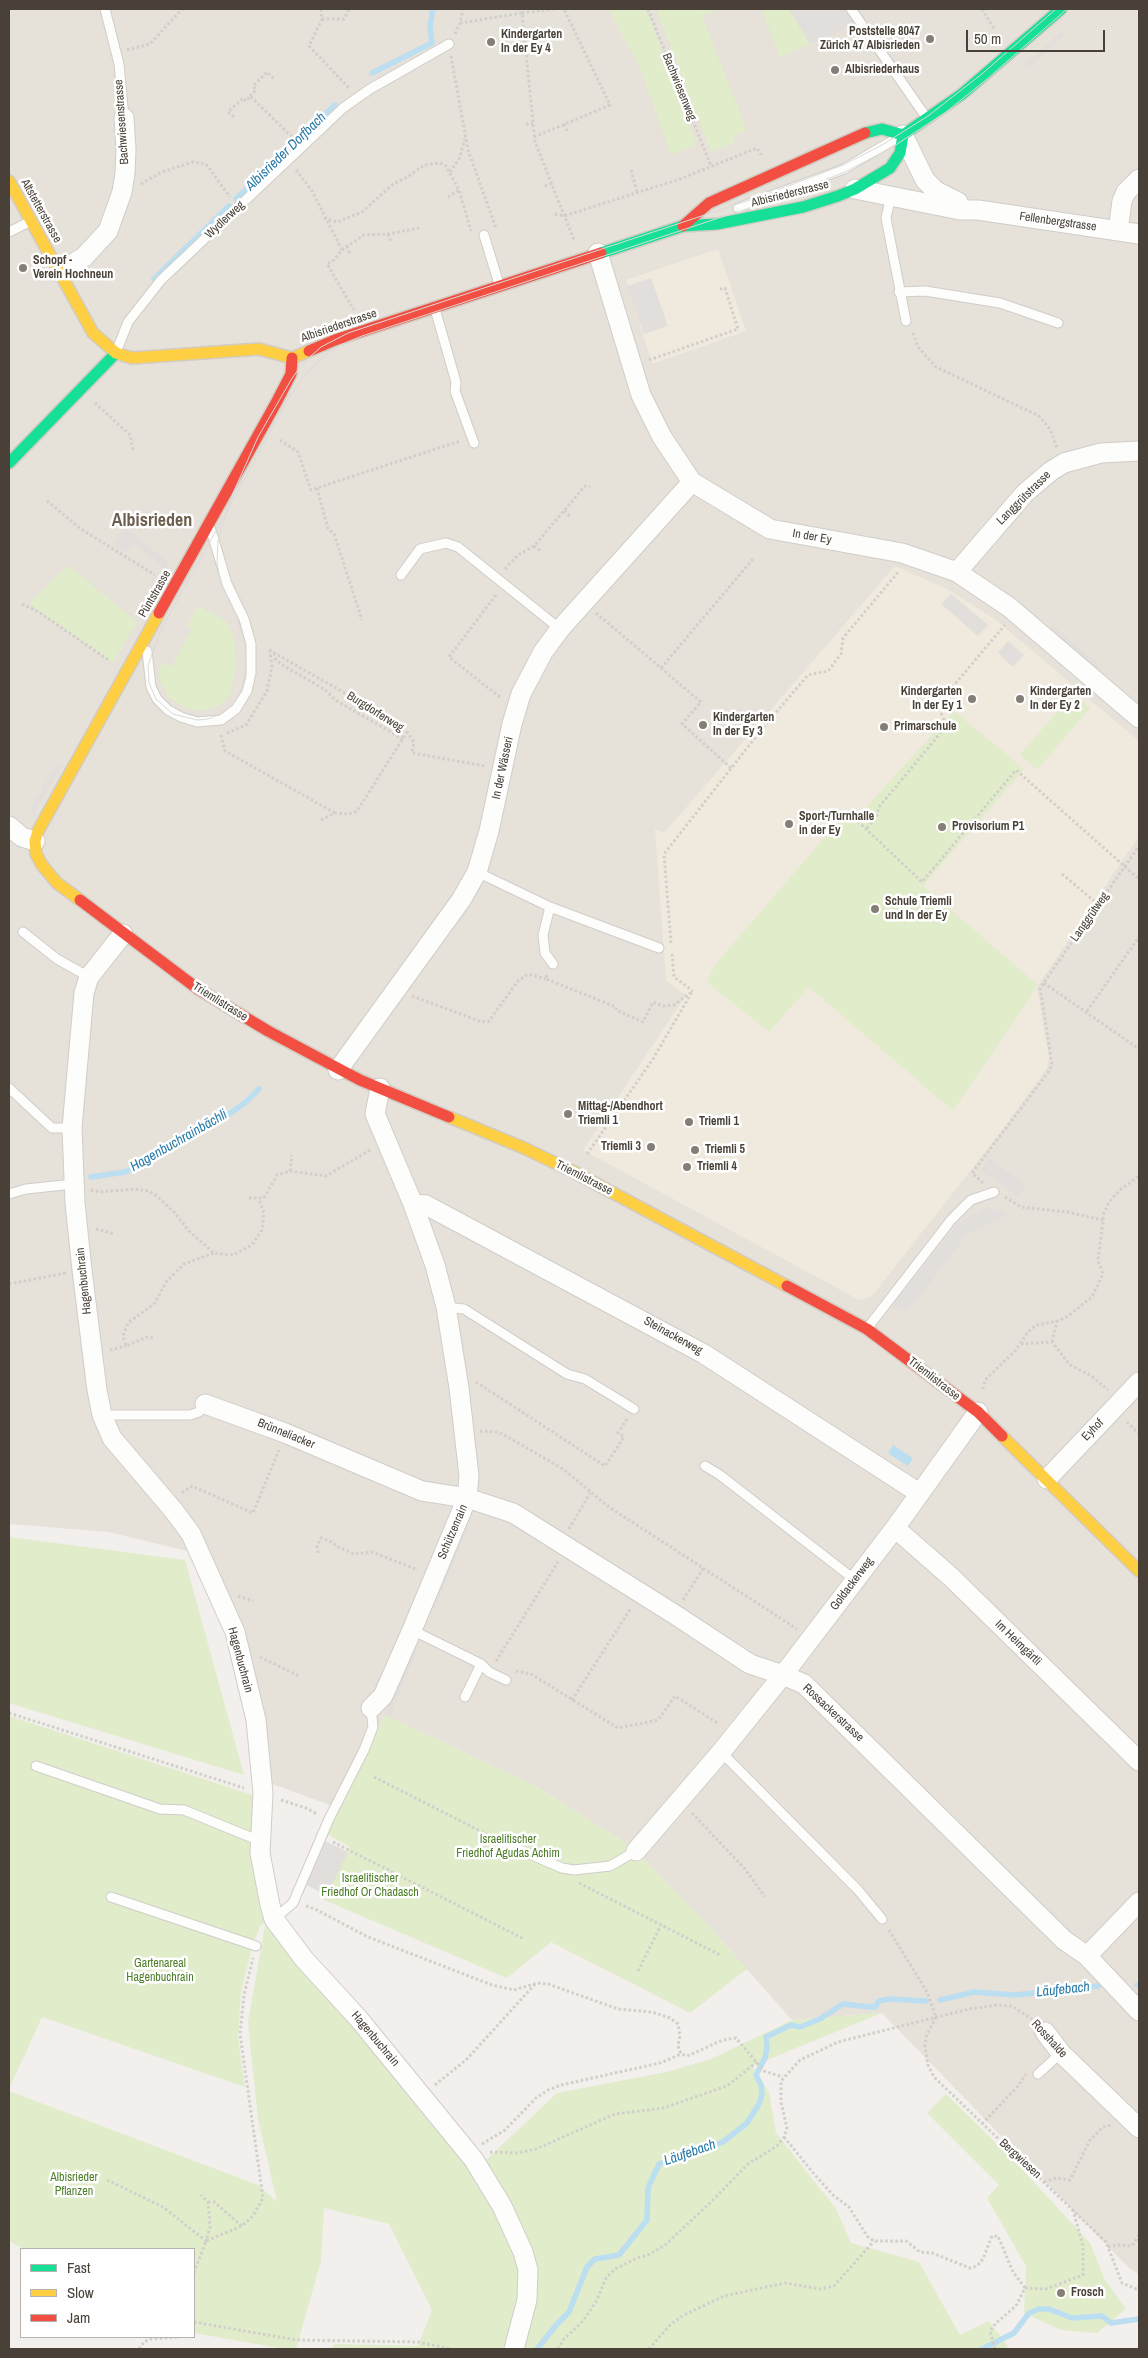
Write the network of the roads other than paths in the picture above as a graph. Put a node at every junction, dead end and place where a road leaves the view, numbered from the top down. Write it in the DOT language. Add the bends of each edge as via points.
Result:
graph roads {
  1 [pos="106,9"];
  2 [pos="851,9"];
  3 [pos="1061,9"];
  4 [pos="449,44"];
  5 [pos="124,118"];
  6 [pos="928,119"];
  7 [pos="903,135"];
  8 [pos="1139,179"];
  9 [pos="9,181"];
  10 [pos="855,189"];
  11 [pos="891,196"];
  12 [pos="731,210"];
  13 [pos="978,210"];
  14 [pos="721,213"];
  15 [pos="31,221"];
  16 [pos="683,226"];
  17 [pos="1118,231"];
  18 [pos="9,232"];
  19 [pos="1139,234"];
  20 [pos="484,235"];
  21 [pos="598,254"];
  22 [pos="59,272"];
  23 [pos="500,287"];
  24 [pos="899,292"];
  25 [pos="435,308"];
  26 [pos="906,321"];
  27 [pos="1058,323"];
  28 [pos="116,353"];
  29 [pos="292,358"];
  30 [pos="472,440"];
  31 [pos="1139,452"];
  32 [pos="9,463"];
  33 [pos="692,482"];
  34 [pos="209,525"];
  35 [pos="957,572"];
  36 [pos="401,575"];
  37 [pos="560,629"];
  38 [pos="146,638"];
  39 [pos="1139,718"];
  40 [pos="9,826"];
  41 [pos="35,840"];
  42 [pos="477,872"];
  43 [pos="550,906"];
  44 [pos="23,932"];
  45 [pos="123,934"];
  46 [pos="659,948"];
  47 [pos="553,964"];
  48 [pos="89,977"];
  49 [pos="338,1070"];
  50 [pos="9,1088"];
  51 [pos="380,1088"];
  52 [pos="72,1128"];
  53 [pos="78,1186"];
  54 [pos="994,1192"];
  55 [pos="9,1194"];
  56 [pos="413,1204"];
  57 [pos="446,1307"];
  58 [pos="867,1329"];
  59 [pos="1139,1382"];
  60 [pos="205,1404"];
  61 [pos="634,1408"];
  62 [pos="978,1412"];
  63 [pos="102,1415"];
  64 [pos="705,1466"];
  65 [pos="1047,1479"];
  66 [pos="919,1493"];
  67 [pos="468,1498"];
  68 [pos="895,1528"];
  69 [pos="1139,1571"];
  70 [pos="855,1580"];
  71 [pos="412,1630"];
  72 [pos="481,1664"];
  73 [pos="783,1675"];
  74 [pos="506,1680"];
  75 [pos="465,1697"];
  76 [pos="371,1708"];
  77 [pos="721,1752"];
  78 [pos="1139,1761"];
  79 [pos="36,1766"];
  80 [pos="260,1841"];
  81 [pos="504,1843"];
  82 [pos="636,1851"];
  83 [pos="111,1897"];
  84 [pos="1139,1902"];
  85 [pos="274,1919"];
  86 [pos="882,1919"];
  87 [pos="256,1946"];
  88 [pos="1087,1956"];
  89 [pos="1139,2011"];
  90 [pos="1045,2032"];
  91 [pos="1061,2053"];
  92 [pos="1038,2074"];
  93 [pos="1135,2124"];
  94 [pos="514,2349"];
  1 -- 5 [label="lane, Bachwiesenstrasse" via="117,53"];
  2 -- 6 [label="lane"];
  3 -- 6 [label="street"];
  4 -- 28 [label="lane, Wydlerweg" via="343,108 162,280 128,322"];
  5 -- 22 [label="street, Bachwiesenstrasse" via="124,182 108,231 84,257"];
  6 -- 7 [label="street"];
  7 -- 10 [label="street, Albisriederstrasse" via="900,153 890,168"];
  7 -- 12 [label="lane" via="844,169"];
  7 -- 13 [label="street, Fellenbergstrasse" via="919,171 930,186 950,199"];
  7 -- 16 [label="street, Albisriederstrasse" via="882,129 867,132 709,203"];
  8 -- 17 [label="street" via="1126,192"];
  9 -- 15 [label="street, Altstetterstrasse"];
  10 -- 11 [label="street, Fellenbergstrasse"];
  10 -- 16 [label="street, Albisriederstrasse" via="803,207 717,224"];
  11 -- 13 [label="street, Fellenbergstrasse" via="960,210"];
  11 -- 24 [label="lane" via="886,218"];
  13 -- 17 [label="street, Fellenbergstrasse"];
  14 -- 16 [label="lane"];
  15 -- 18 [label="lane"];
  15 -- 22 [label="street, Altstetterstrasse"];
  16 -- 21 [label="street, Albisriederstrasse"];
  17 -- 19 [label="street, Fellenbergstrasse"];
  20 -- 23 [label="lane"];
  21 -- 23 [label="street, Albisriederstrasse"];
  21 -- 33 [label="street, In der Ey" via="641,395 662,437"];
  22 -- 28 [label="street, Altstetterstrasse" via="93,333"];
  23 -- 25 [label="street, Albisriederstrasse"];
  24 -- 26 [label="lane"];
  24 -- 27 [label="lane" via="925,290 1000,303"];
  25 -- 29 [label="street, Albisriederstrasse"];
  25 -- 30 [label="lane" via="456,382 454,391"];
  28 -- 29 [label="street, Albisriederstrasse" via="132,358 259,349"];
  28 -- 32 [label="street"];
  29 -- 34 [label="street, Püntstrasse" via="291,374"];
  31 -- 35 [label="street, Langgrütstrasse" via="1101,454 1064,463 1050,471 1025,494"];
  33 -- 35 [label="street, In der Ey" via="770,529 902,553"];
  33 -- 37 [label="street, In der Wässeri"];
  34 -- 38 [label="street, Püntstrasse"];
  34 -- 38 [label="lane" via="227,584 244,619 251,644 247,691 236,709 221,720 209,722 197,722 168,710 151,687"];
  35 -- 39 [label="street, In der Ey" via="1009,607"];
  36 -- 37 [label="lane" via="420,549 446,542 458,548"];
  37 -- 42 [label="street, In der Wässeri" via="542,652 521,694"];
  38 -- 41 [label="street, Püntstrasse"];
  40 -- 41 [label="street" via="22,837"];
  41 -- 45 [label="street, Triemlistrasse" via="36,854 57,883"];
  42 -- 43 [label="lane"];
  42 -- 49 [label="street, In der Wässeri" via="461,900"];
  43 -- 46 [label="lane"];
  43 -- 47 [label="lane" via="543,935 546,953"];
  44 -- 48 [label="lane" via="58,959"];
  45 -- 48 [label="street, Hagenbuchrain"];
  45 -- 49 [label="street, Triemlistrasse" via="198,989"];
  48 -- 52 [label="street, Hagenbuchrain" via="84,993"];
  49 -- 51 [label="street, Triemlistrasse"];
  50 -- 52 [label="lane" via="52,1128"];
  51 -- 56 [label="street, Schützenrain" via="375,1114"];
  51 -- 58 [label="street, Triemlistrasse" via="574,1172"];
  52 -- 53 [label="street, Hagenbuchrain"];
  53 -- 55 [label="lane" via="26,1189"];
  53 -- 63 [label="street, Hagenbuchrain" via="91,1343"];
  54 -- 58 [label="lane" via="971,1200 951,1220"];
  56 -- 57 [label="street, Schützenrain"];
  56 -- 66 [label="street, Steinackerweg" via="426,1205 704,1354"];
  57 -- 61 [label="lane" via="464,1309 567,1374 585,1379"];
  57 -- 67 [label="street, Schützenrain" via="465,1432"];
  58 -- 62 [label="street, Triemlistrasse"];
  59 -- 65 [label="street, Eyhof"];
  60 -- 63 [label="lane, Brünneliacker" via="200,1412 190,1415"];
  60 -- 67 [label="street, Brünneliacker" via="285,1433 422,1491"];
  62 -- 65 [label="street, Triemlistrasse"];
  62 -- 66 [label="street, Goldackerweg"];
  63 -- 80 [label="street, Hagenbuchrain" via="112,1438 191,1534 239,1647 256,1720 262,1794"];
  64 -- 70 [label="lane"];
  65 -- 69 [label="street, Triemlistrasse"];
  66 -- 68 [label="street, Goldackerweg"];
  67 -- 71 [label="street, Schützenrain"];
  67 -- 73 [label="street, Rossackerstrasse" via="513,1513 750,1664"];
  68 -- 70 [label="street, Goldackerweg"];
  68 -- 78 [label="street, Im Heimgärtli" via="951,1577"];
  70 -- 73 [label="street, Goldackerweg"];
  71 -- 72 [label="lane"];
  71 -- 76 [label="street, Schützenrain" via="383,1696"];
  72 -- 74 [label="lane"];
  72 -- 75 [label="lane"];
  73 -- 77 [label="street, Goldackerweg"];
  73 -- 88 [label="street, Rossackerstrasse" via="804,1684 1064,1940"];
  76 -- 85 [label="lane, Schützenrain" via="373,1726 293,1903"];
  77 -- 82 [label="street, Goldackerweg"];
  77 -- 86 [label="lane" via="858,1890"];
  79 -- 80 [label="lane" via="160,1809 184,1810"];
  80 -- 85 [label="street, Hagenbuchrain"];
  81 -- 82 [label="lane" via="562,1868 610,1866"];
  83 -- 87 [label="lane"];
  84 -- 88 [label="street"];
  85 -- 94 [label="street, Hagenbuchrain" via="471,2156 502,2206 528,2270 527,2300"];
  88 -- 89 [label="street, Rossackerstrasse"];
  90 -- 91 [label="street, Rosshalde"];
  91 -- 92 [label="lane"];
  91 -- 93 [label="street, Rosshalde"];
}
